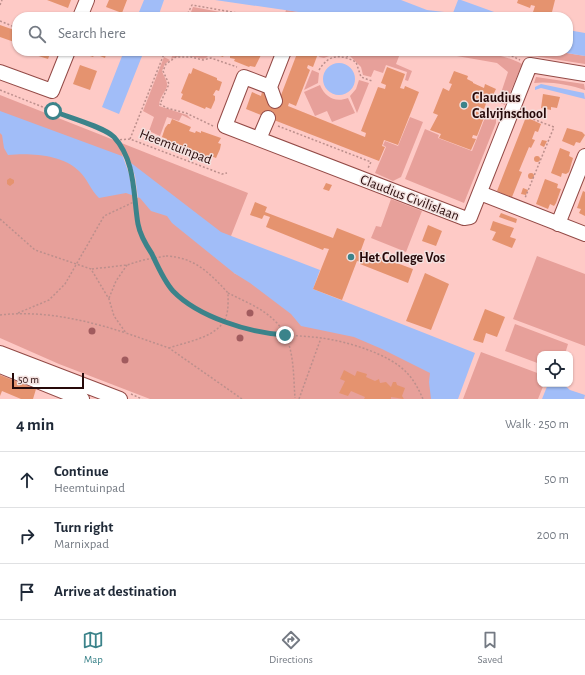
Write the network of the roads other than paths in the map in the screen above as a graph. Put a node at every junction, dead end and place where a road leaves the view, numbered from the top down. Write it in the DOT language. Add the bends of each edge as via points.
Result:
graph roads {
  1 [pos="87,0"];
  2 [pos="82,12"];
  3 [pos="66,56"];
  4 [pos="282,56"];
  5 [pos="0,72"];
  6 [pos="585,74"];
  7 [pos="270,87"];
  8 [pos="275,101"];
  9 [pos="268,120"];
  10 [pos="259,139"];
  11 [pos="585,156"];
  12 [pos="480,193"];
  13 [pos="558,224"];
  14 [pos="585,234"];
  15 [pos="0,353"];
  16 [pos="0,366"];
  17 [pos="82,399"];
  18 [pos="120,399"];
  1 -- 2 [label="street"];
  3 -- 5 [label="street" via="52,92"];
  4 -- 7 [label="street"];
  6 -- 12 [label="street, Claudius Civilislaan" via="530,65"];
  7 -- 8 [label="street"];
  7 -- 10 [label="street, Claudius Civilislaan" via="244,77 225,126"];
  9 -- 10 [label="street"];
  10 -- 12 [label="street, Claudius Civilislaan" via="464,218 470,217"];
  11 -- 13 [label="street"];
  12 -- 13 [label="street"];
  13 -- 14 [label="street"];
  15 -- 18 [label="street"];
  16 -- 17 [label="street"];
}
